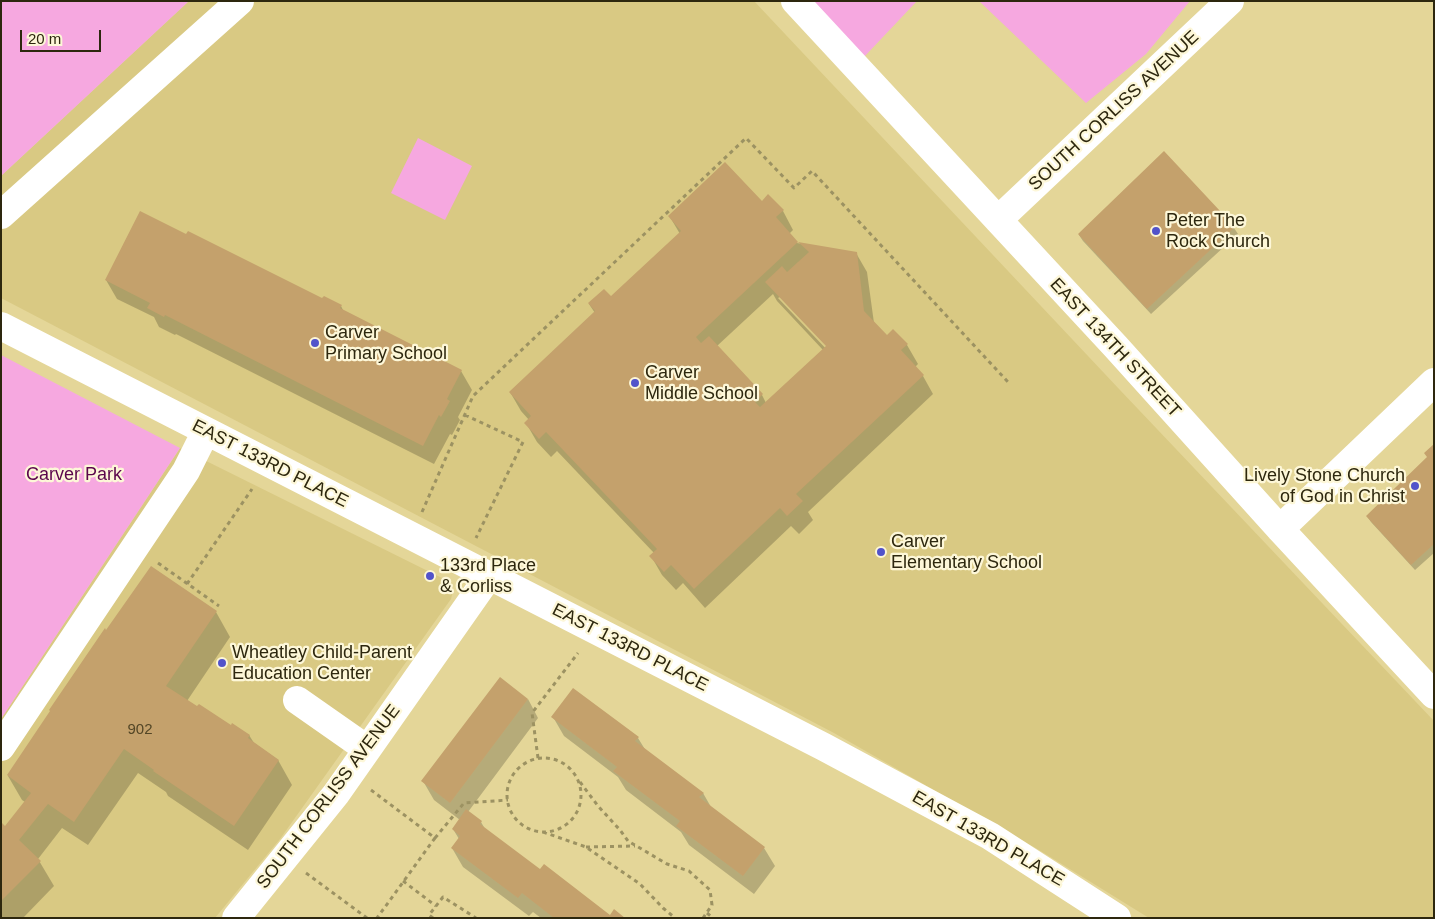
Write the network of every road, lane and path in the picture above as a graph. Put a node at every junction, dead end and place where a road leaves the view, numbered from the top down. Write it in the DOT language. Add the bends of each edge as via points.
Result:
graph roads {
  1 [pos="240,1"];
  2 [pos="795,1"];
  3 [pos="1230,1"];
  4 [pos="1,215"];
  5 [pos="998,220"];
  6 [pos="1,326"];
  7 [pos="1008,382"];
  8 [pos="1434,382"];
  9 [pos="464,415"];
  10 [pos="206,431"];
  11 [pos="252,489"];
  12 [pos="422,514"];
  13 [pos="1280,529"];
  14 [pos="474,542"];
  15 [pos="155,561"];
  16 [pos="489,576"];
  17 [pos="188,584"];
  18 [pos="219,606"];
  19 [pos="578,652"];
  20 [pos="1434,695"];
  21 [pos="297,700"];
  22 [pos="1,747"];
  23 [pos="367,749"];
  24 [pos="538,758"];
  25 [pos="577,777"];
  26 [pos="370,790"];
  27 [pos="508,800"];
  28 [pos="543,832"];
  29 [pos="435,838"];
  30 [pos="636,846"];
  31 [pos="586,847"];
  32 [pos="306,873"];
  33 [pos="403,882"];
  34 [pos="436,906"];
  35 [pos="707,913"];
  36 [pos="236,918"];
  37 [pos="367,918"];
  38 [pos="377,918"];
  39 [pos="433,918"];
  40 [pos="476,918"];
  41 [pos="675,918"];
  42 [pos="703,918"];
  43 [pos="713,918"];
  44 [pos="1117,918"];
  1 -- 4 [label="street"];
  2 -- 5 [label="street, EAST 134TH STREET"];
  3 -- 5 [label="street, SOUTH CORLISS AVENUE"];
  5 -- 13 [label="street, EAST 134TH STREET"];
  6 -- 10 [label="street, EAST 133RD PLACE"];
  7 -- 9 [label="path" via="812,171 794,188 746,138 473,396"];
  8 -- 13 [label="street"];
  9 -- 12 [label="path"];
  9 -- 14 [label="path" via="524,442"];
  10 -- 16 [label="street, EAST 133RD PLACE"];
  10 -- 22 [label="street" via="186,471"];
  11 -- 17 [label="path"];
  13 -- 20 [label="street, EAST 134TH STREET"];
  15 -- 17 [label="path"];
  16 -- 23 [label="street, SOUTH CORLISS AVENUE"];
  16 -- 44 [label="street, EAST 133RD PLACE" via="824,747 982,832"];
  17 -- 18 [label="path"];
  19 -- 24 [label="path" via="532,713"];
  21 -- 23 [label="street"];
  23 -- 36 [label="street, SOUTH CORLISS AVENUE" via="336,794"];
  24 -- 25 [label="path" via="556,760"];
  24 -- 27 [label="path" via="514,773"];
  25 -- 28 [label="path" via="581,799 576,814 564,826"];
  25 -- 30 [label="path" via="598,806"];
  26 -- 29 [label="path"];
  27 -- 28 [label="path" via="516,818 533,830"];
  27 -- 29 [label="path" via="464,803"];
  28 -- 31 [label="path"];
  29 -- 33 [label="path"];
  30 -- 31 [label="path"];
  30 -- 35 [label="path" via="667,864 689,870 703,883 710,890 712,899"];
  31 -- 41 [label="path" via="640,884"];
  32 -- 37 [label="path"];
  33 -- 34 [label="path"];
  33 -- 38 [label="path"];
  34 -- 39 [label="path" via="429,915"];
  34 -- 40 [label="path" via="443,897"];
  35 -- 42 [label="path"];
  35 -- 43 [label="path"];
}
